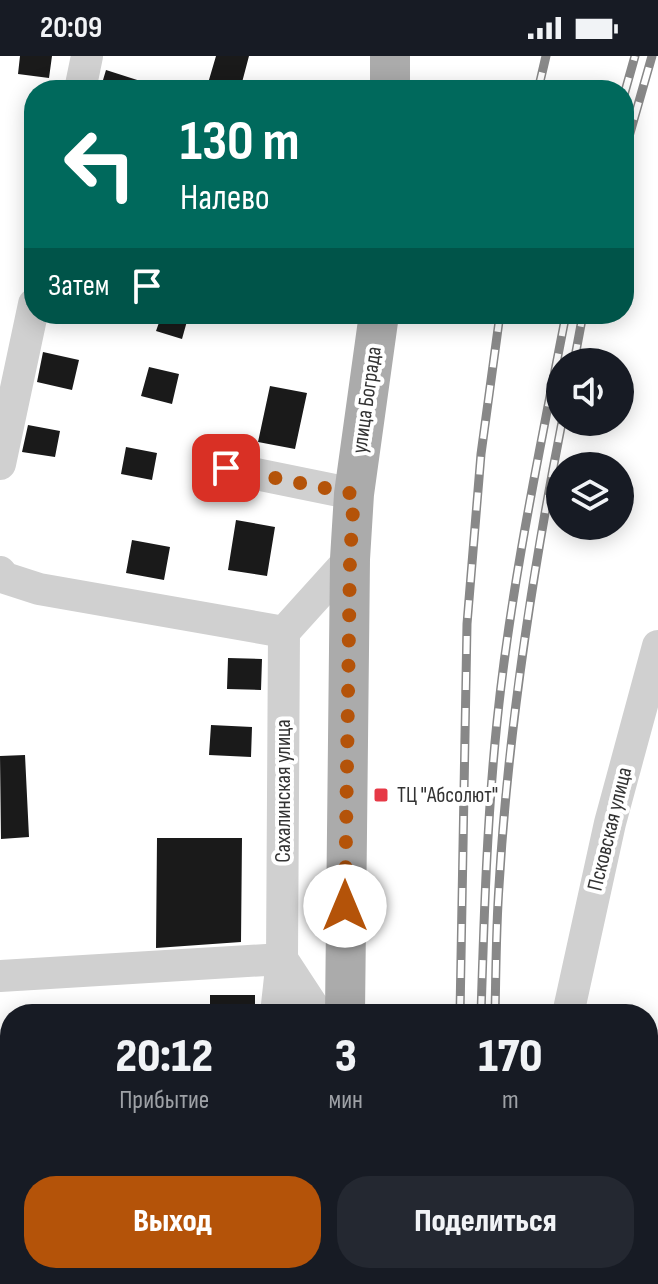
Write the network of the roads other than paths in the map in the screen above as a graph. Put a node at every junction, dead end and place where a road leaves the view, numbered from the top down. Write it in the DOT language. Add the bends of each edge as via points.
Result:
graph roads {
  1 [pos="87,56"];
  2 [pos="390,56"];
  3 [pos="82,80"];
  4 [pos="390,80"];
  5 [pos="30,324"];
  6 [pos="378,324"];
  7 [pos="0,464"];
  8 [pos="226,468"];
  9 [pos="354,494"];
  10 [pos="350,559"];
  11 [pos="0,572"];
  12 [pos="284,632"];
  13 [pos="658,646"];
  14 [pos="653,683"];
  15 [pos="282,959"];
  16 [pos="0,976"];
  17 [pos="277,1004"];
  18 [pos="311,1004"];
  19 [pos="345,1004"];
  20 [pos="570,1004"];
  1 -- 3 [label="street"];
  2 -- 4 [label="main road"];
  5 -- 7 [label="street"];
  6 -- 9 [label="main road, улица Бограда"];
  8 -- 9 [label="street"];
  9 -- 10 [label="main road, улица Бограда"];
  10 -- 12 [label="street"];
  10 -- 19 [label="main road, улица Бограда"];
  11 -- 12 [label="street" via="39,589"];
  12 -- 15 [label="street, Сахалинская улица"];
  13 -- 14 [label="street, Псковская улица"];
  14 -- 20 [label="street, Псковская улица" via="610,823"];
  15 -- 16 [label="street"];
  15 -- 17 [label="street, Сахалинская улица"];
  15 -- 18 [label="street"];
}
